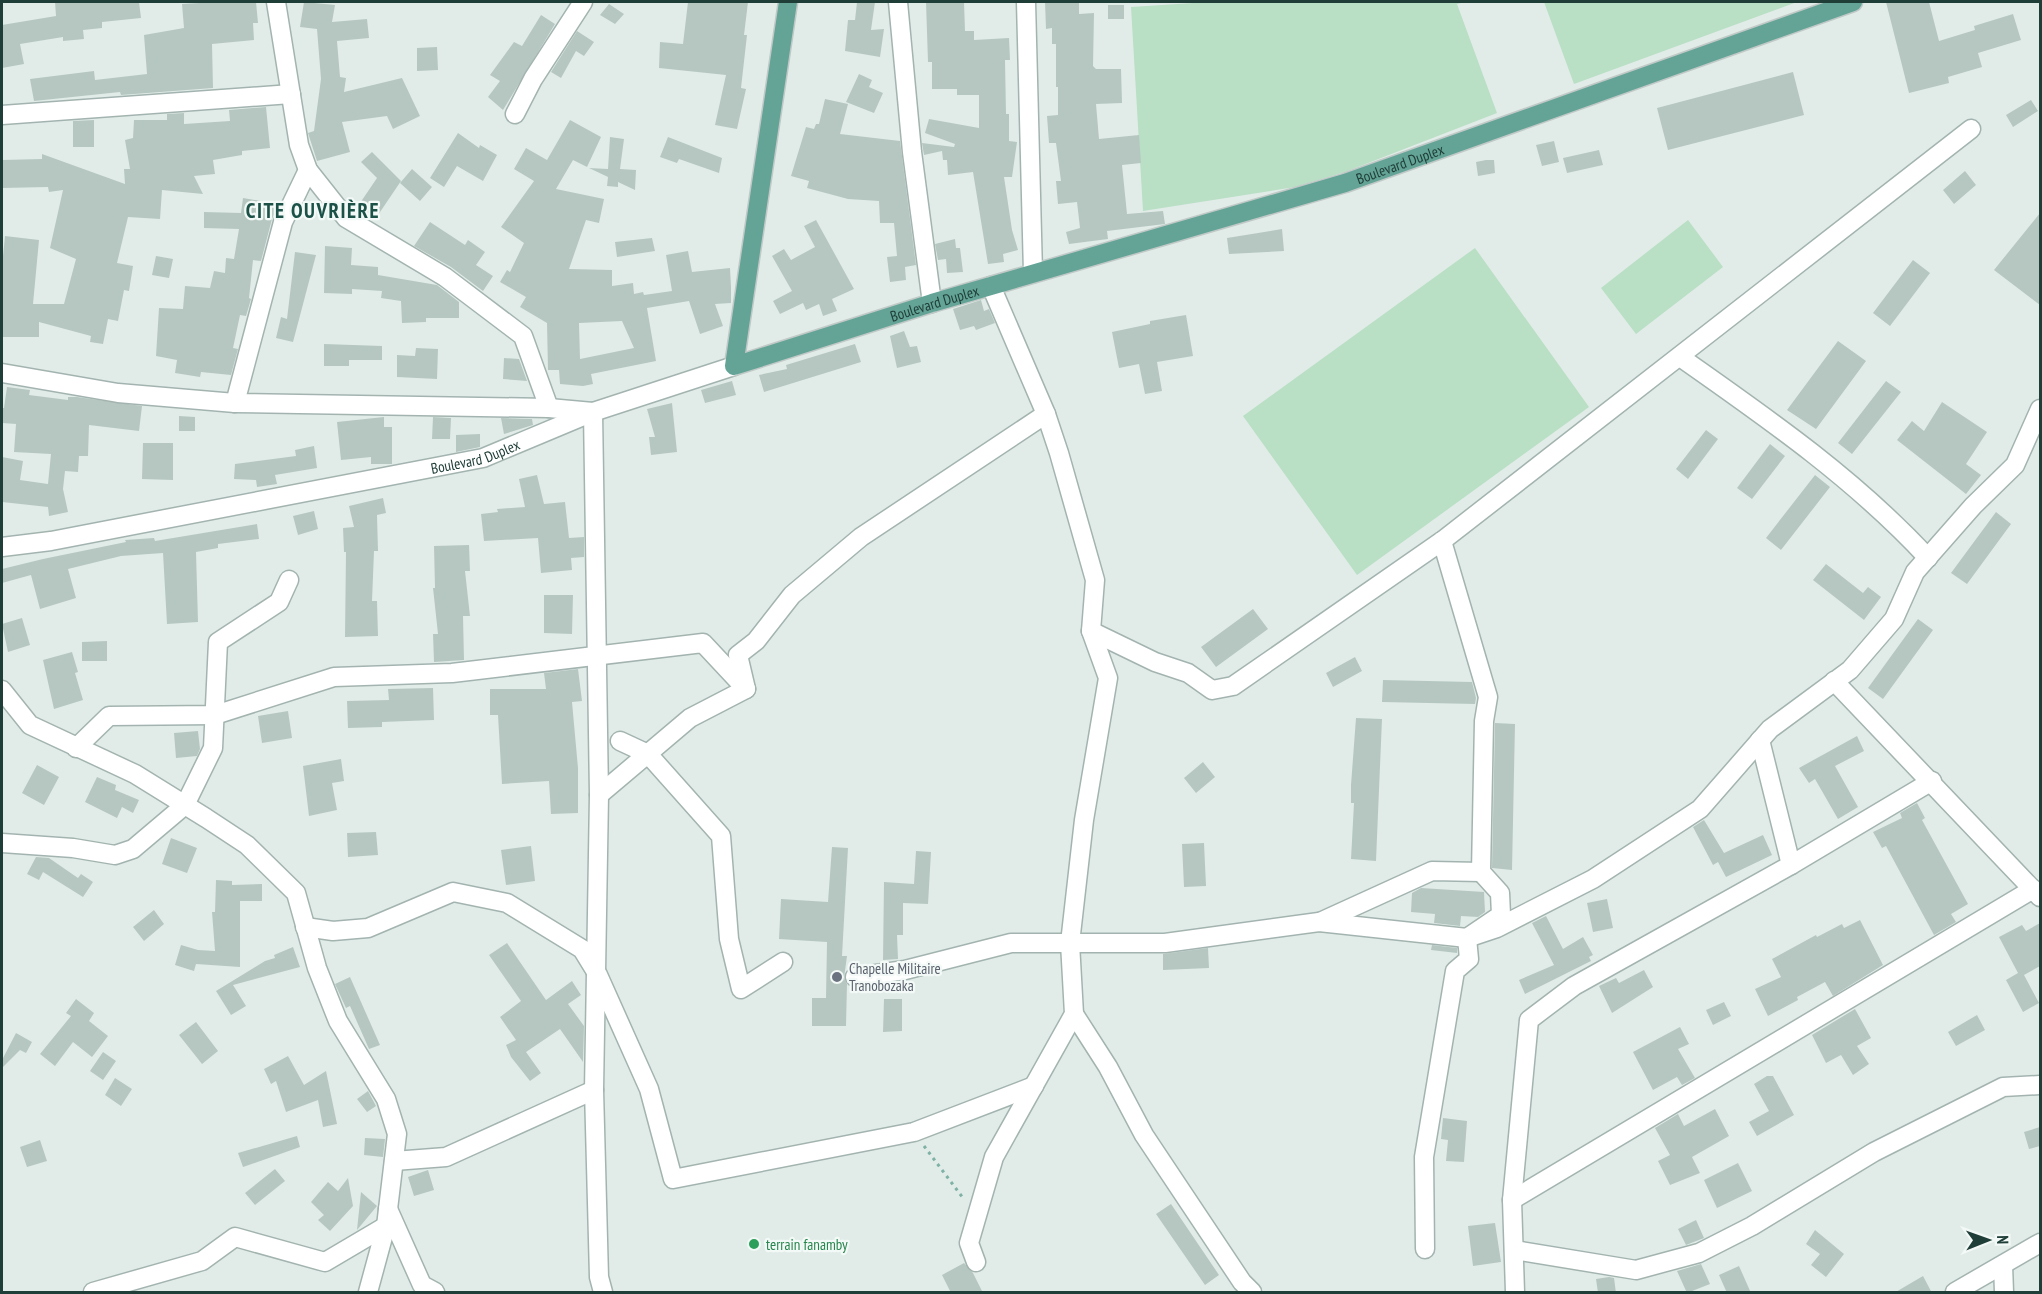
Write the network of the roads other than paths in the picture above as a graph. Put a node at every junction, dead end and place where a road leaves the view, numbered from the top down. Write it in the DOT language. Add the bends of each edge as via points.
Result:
graph roads {
  1 [pos="276,2"];
  2 [pos="583,2"];
  3 [pos="788,2"];
  4 [pos="898,2"];
  5 [pos="1026,2"];
  6 [pos="1853,2"];
  7 [pos="291,94"];
  8 [pos="514,114"];
  9 [pos="2,115"];
  10 [pos="1971,129"];
  11 [pos="308,170"];
  12 [pos="1033,273"];
  13 [pos="991,286"];
  14 [pos="932,303"];
  15 [pos="1680,357"];
  16 [pos="734,366"];
  17 [pos="2,373"];
  18 [pos="235,404"];
  19 [pos="549,408"];
  20 [pos="2040,409"];
  21 [pos="593,411"];
  22 [pos="1046,414"];
  23 [pos="1442,542"];
  24 [pos="2,547"];
  25 [pos="1928,558"];
  26 [pos="289,580"];
  27 [pos="1090,631"];
  28 [pos="596,654"];
  29 [pos="1834,681"];
  30 [pos="746,689"];
  31 [pos="2,690"];
  32 [pos="215,714"];
  33 [pos="1760,740"];
  34 [pos="620,741"];
  35 [pos="76,748"];
  36 [pos="648,754"];
  37 [pos="1932,781"];
  38 [pos="599,795"];
  39 [pos="184,806"];
  40 [pos="2,843"];
  41 [pos="1791,865"];
  42 [pos="1481,872"];
  43 [pos="2037,893"];
  44 [pos="1319,922"];
  45 [pos="305,927"];
  46 [pos="1467,938"];
  47 [pos="1070,943"];
  48 [pos="783,962"];
  49 [pos="598,975"];
  50 [pos="855,977"];
  51 [pos="1074,1014"];
  52 [pos="2040,1085"];
  53 [pos="1034,1086"];
  54 [pos="594,1090"];
  55 [pos="394,1161"];
  56 [pos="1512,1200"];
  57 [pos="387,1217"];
  58 [pos="2040,1243"];
  59 [pos="1425,1249"];
  60 [pos="1514,1250"];
  61 [pos="976,1263"];
  62 [pos="2003,1265"];
  63 [pos="93,1293"];
  64 [pos="368,1293"];
  65 [pos="435,1293"];
  66 [pos="603,1293"];
  67 [pos="1252,1293"];
  68 [pos="1515,1293"];
  69 [pos="1956,1293"];
  70 [pos="2004,1293"];
  1 -- 7 [label="street"];
  2 -- 8 [label="street"];
  3 -- 16 [label="main road"];
  4 -- 14 [label="street"];
  5 -- 12 [label="street"];
  6 -- 12 [label="main road, Boulevard Duplex" via="1345,183"];
  7 -- 9 [label="street"];
  7 -- 11 [label="street" via="299,145"];
  10 -- 15 [label="street"];
  11 -- 18 [label="street" via="284,222"];
  11 -- 19 [label="street" via="346,218 445,276 523,336"];
  12 -- 13 [label="main road, Boulevard Duplex"];
  13 -- 14 [label="main road, Boulevard Duplex"];
  13 -- 22 [label="street"];
  14 -- 16 [label="main road, Boulevard Duplex"];
  15 -- 23 [label="street"];
  15 -- 25 [label="street" via="1804,444"];
  16 -- 21 [label="street, Boulevard Duplex"];
  17 -- 18 [label="street" via="118,393"];
  18 -- 19 [label="street"];
  19 -- 21 [label="street"];
  20 -- 25 [label="street" via="2014,465"];
  21 -- 24 [label="street, Boulevard Duplex" via="483,458 51,541"];
  21 -- 28 [label="street"];
  22 -- 27 [label="street" via="1095,580"];
  22 -- 30 [label="street" via="861,537 792,595 756,641 738,655"];
  23 -- 27 [label="street" via="1233,686 1212,690 1188,673"];
  23 -- 42 [label="street" via="1488,697 1484,721"];
  25 -- 29 [label="street" via="1916,572 1894,619 1850,670"];
  26 -- 32 [label="street" via="279,602 218,642"];
  27 -- 47 [label="street" via="1108,678 1084,820"];
  28 -- 30 [label="street" via="703,643"];
  28 -- 32 [label="street" via="452,674 334,677"];
  28 -- 38 [label="street"];
  29 -- 33 [label="street"];
  29 -- 37 [label="street"];
  30 -- 36 [label="street" via="690,718"];
  31 -- 35 [label="street" via="30,725"];
  32 -- 35 [label="street" via="109,716"];
  32 -- 39 [label="street" via="213,748"];
  33 -- 41 [label="street"];
  33 -- 46 [label="street" via="1700,809 1593,879 1497,928"];
  34 -- 36 [label="street"];
  35 -- 39 [label="street" via="135,774"];
  36 -- 38 [label="street"];
  36 -- 48 [label="street" via="721,836 729,939 741,988"];
  37 -- 41 [label="street"];
  37 -- 43 [label="street"];
  38 -- 49 [label="street"];
  39 -- 40 [label="street" via="134,849 115,855"];
  39 -- 45 [label="street" via="247,845 296,893"];
  41 -- 56 [label="street" via="1574,986 1529,1020"];
  42 -- 44 [label="street" via="1432,871"];
  42 -- 46 [label="street" via="1500,893 1501,915"];
  43 -- 56 [label="street"];
  44 -- 46 [label="street"];
  44 -- 47 [label="street" via="1165,943"];
  45 -- 49 [label="street" via="333,931 368,927 453,892 507,903 582,949"];
  45 -- 55 [label="street" via="338,1021 386,1099 397,1134"];
  46 -- 59 [label="street" via="1469,959 1455,971 1424,1157"];
  47 -- 50 [label="street" via="1011,943 905,970"];
  47 -- 51 [label="street"];
  49 -- 53 [label="street" via="648,1089 673,1179 914,1132"];
  49 -- 54 [label="street"];
  51 -- 53 [label="street"];
  51 -- 67 [label="street" via="1144,1135"];
  52 -- 60 [label="street" via="2003,1087 1874,1152 1752,1226 1699,1253 1636,1270"];
  53 -- 61 [label="street" via="994,1157 969,1243"];
  54 -- 55 [label="street" via="446,1157"];
  54 -- 66 [label="street" via="599,1276"];
  55 -- 57 [label="street"];
  56 -- 60 [label="street"];
  57 -- 63 [label="street" via="325,1262 235,1237 202,1261"];
  57 -- 64 [label="street"];
  57 -- 65 [label="street" via="422,1285"];
  58 -- 62 [label="street"];
  60 -- 68 [label="street"];
  62 -- 69 [label="street"];
  62 -- 70 [label="street"];
}
